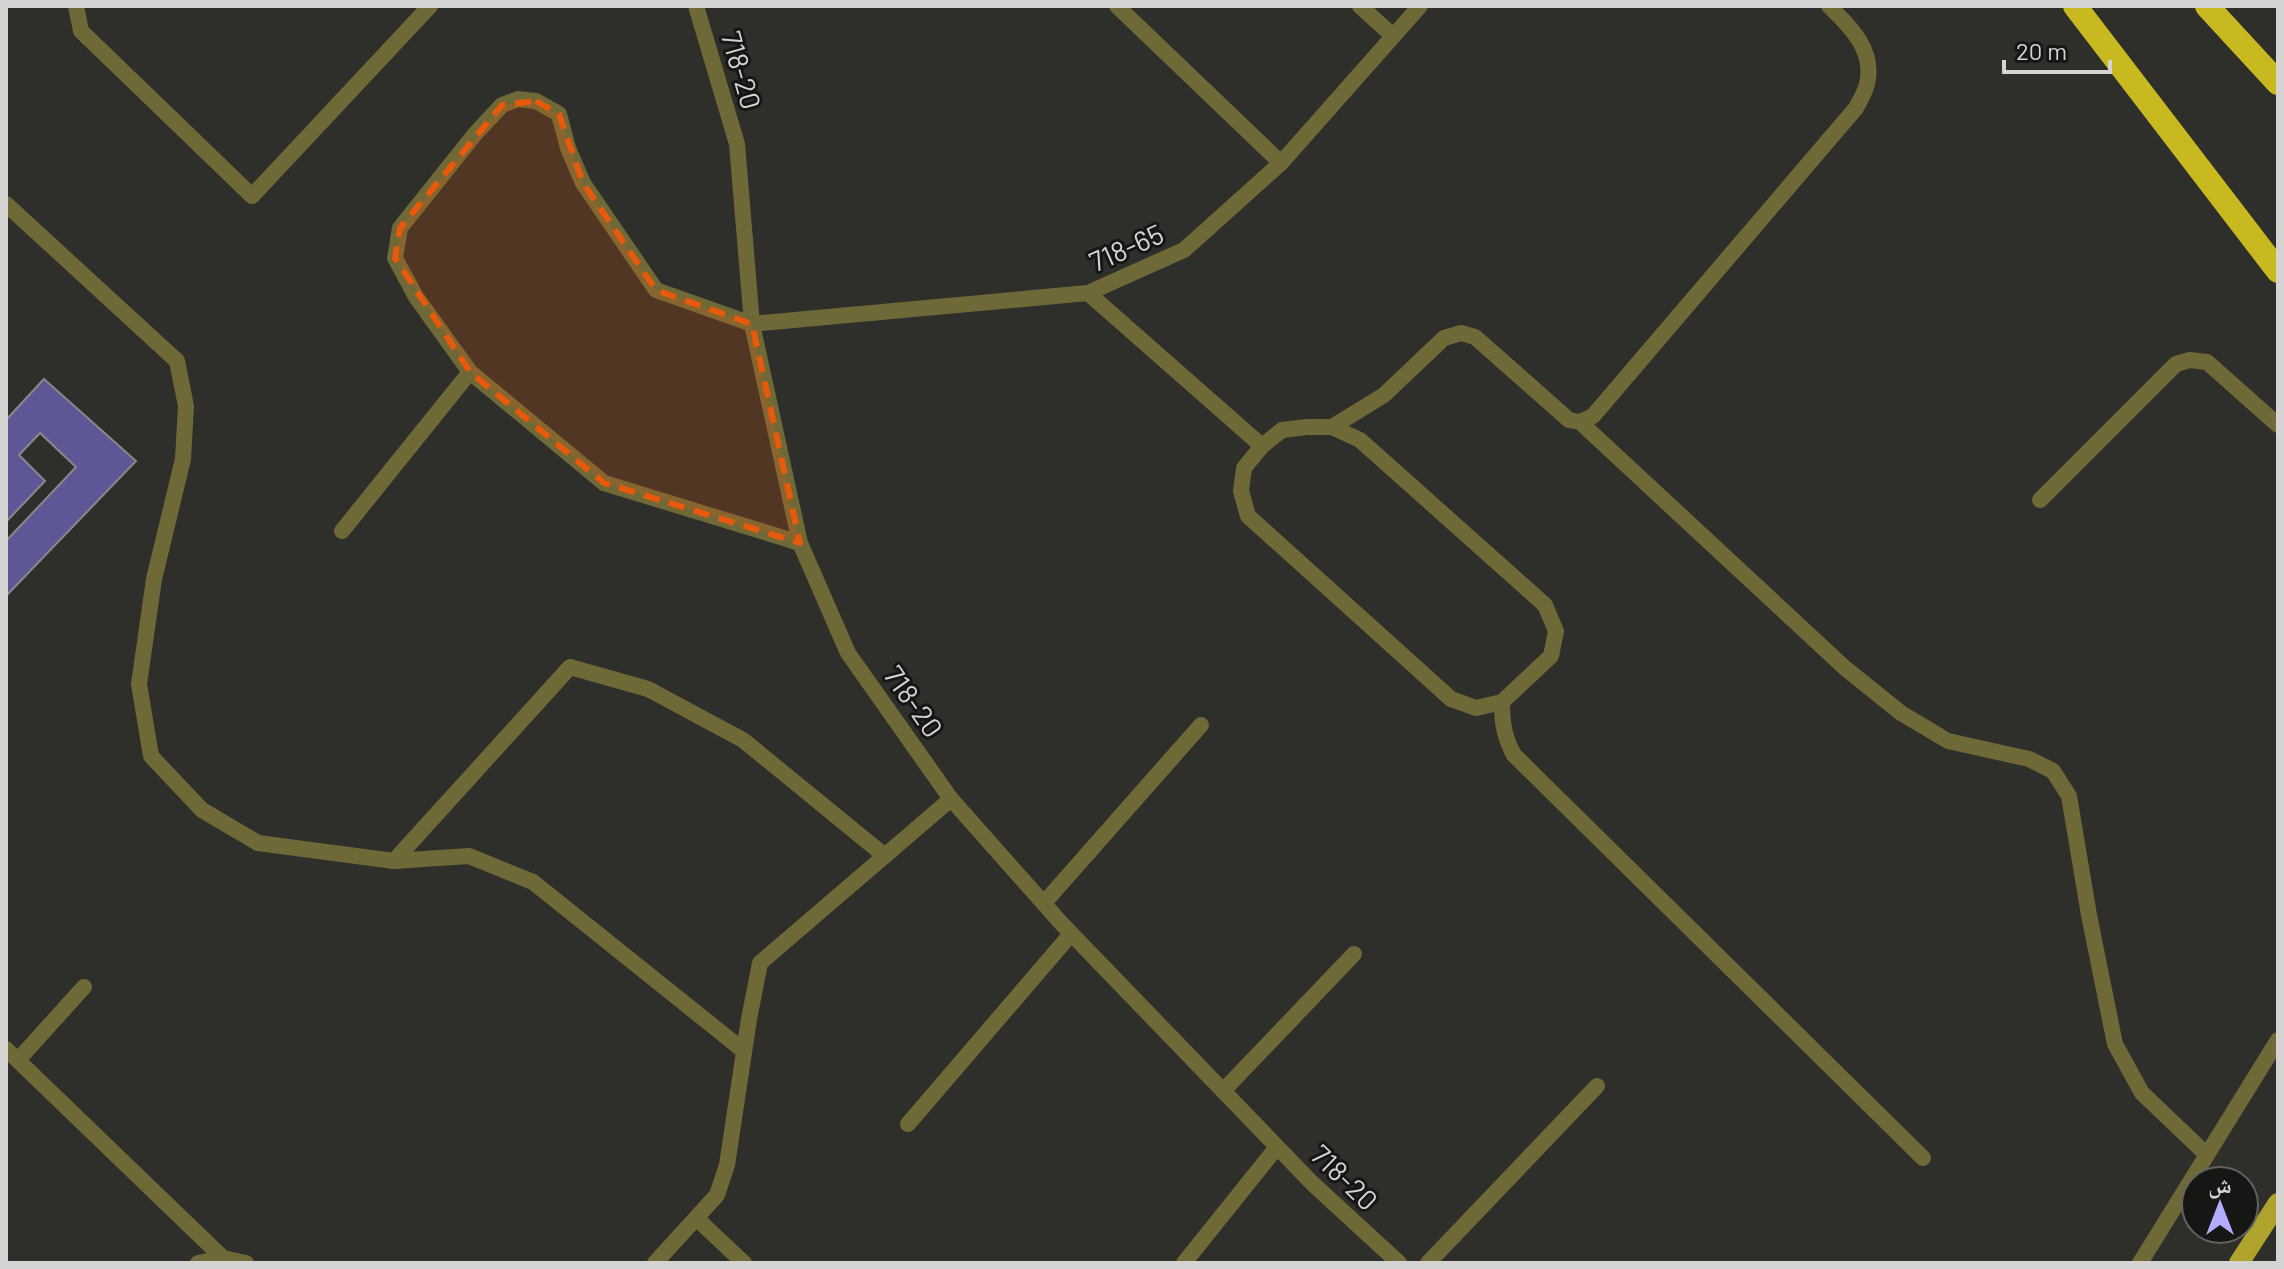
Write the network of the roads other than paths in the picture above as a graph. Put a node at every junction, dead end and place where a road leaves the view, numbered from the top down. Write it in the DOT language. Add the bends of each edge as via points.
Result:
graph roads {
  1 [pos="76,6"];
  2 [pos="430,6"];
  3 [pos="696,6"];
  4 [pos="1117,6"];
  5 [pos="1360,6"];
  6 [pos="1420,6"];
  7 [pos="1829,6"];
  8 [pos="2075,6"];
  9 [pos="2207,6"];
  10 [pos="1393,36"];
  11 [pos="2278,83"];
  12 [pos="1281,163"];
  13 [pos="6,204"];
  14 [pos="2278,271"];
  15 [pos="1088,293"];
  16 [pos="752,324"];
  17 [pos="470,372"];
  18 [pos="1580,422"];
  19 [pos="2278,425"];
  20 [pos="1332,427"];
  21 [pos="1262,446"];
  22 [pos="2040,500"];
  23 [pos="342,531"];
  24 [pos="800,543"];
  25 [pos="1502,702"];
  26 [pos="1201,725"];
  27 [pos="951,799"];
  28 [pos="885,856"];
  29 [pos="394,861"];
  30 [pos="1044,903"];
  31 [pos="1071,934"];
  32 [pos="1354,954"];
  33 [pos="84,987"];
  34 [pos="2278,1040"];
  35 [pos="744,1051"];
  36 [pos="12,1054"];
  37 [pos="1597,1086"];
  38 [pos="1223,1091"];
  39 [pos="908,1124"];
  40 [pos="1277,1147"];
  41 [pos="2207,1155"];
  42 [pos="1923,1158"];
  43 [pos="2278,1203"];
  44 [pos="696,1218"];
  45 [pos="223,1258"];
  46 [pos="198,1263"];
  47 [pos="246,1263"];
  48 [pos="655,1263"];
  49 [pos="744,1263"];
  50 [pos="1184,1263"];
  51 [pos="1399,1263"];
  52 [pos="1428,1263"];
  53 [pos="2140,1263"];
  54 [pos="2239,1263"];
  1 -- 2 [label="street" via="81,31 252,196"];
  3 -- 16 [label="street, 718-20" via="737,144"];
  4 -- 12 [label="street"];
  5 -- 10 [label="street"];
  6 -- 10 [label="street, 718-65"];
  7 -- 18 [label="street" via="1864,45 1867,84 1856,108 1593,416"];
  8 -- 14 [label="highway"];
  9 -- 11 [label="highway"];
  10 -- 12 [label="street, 718-65"];
  12 -- 15 [label="street, 718-65" via="1184,250"];
  13 -- 29 [label="street" via="177,361 186,406 183,459 154,579 139,684 151,756 202,810 258,843"];
  15 -- 16 [label="street, 718-65"];
  15 -- 21 [label="street"];
  16 -- 17 [label="street" via="656,290 583,183 559,114 536,101 518,99 502,105 475,134 400,228 395,258"];
  16 -- 24 [label="street, 718-20"];
  17 -- 23 [label="street"];
  17 -- 24 [label="street" via="604,483"];
  18 -- 20 [label="street" via="1569,420 1475,337 1461,333 1444,338 1384,395"];
  18 -- 41 [label="street" via="1845,668 1901,713 1948,741 2029,759 2053,771 2069,796 2115,1044 2142,1093"];
  19 -- 22 [label="street" via="2207,362 2176,364"];
  20 -- 21 [label="street" via="1282,430"];
  20 -- 25 [label="street" via="1360,440 1545,605 1556,631 1551,656"];
  21 -- 25 [label="street" via="1244,468 1241,491 1248,516 1451,699 1476,708"];
  24 -- 27 [label="street, 718-20" via="848,653"];
  25 -- 42 [label="street" via="1502,724 1514,755"];
  26 -- 30 [label="street"];
  27 -- 28 [label="street"];
  27 -- 30 [label="street, 718-20"];
  28 -- 29 [label="street" via="743,740 648,689 570,667"];
  28 -- 35 [label="street" via="760,963"];
  29 -- 35 [label="street" via="469,856 533,882"];
  30 -- 31 [label="street, 718-20"];
  31 -- 38 [label="street, 718-20"];
  31 -- 39 [label="street"];
  32 -- 38 [label="street"];
  33 -- 36 [label="street"];
  34 -- 41 [label="street"];
  35 -- 44 [label="street" via="727,1165 717,1195"];
  36 -- 45 [label="street"];
  37 -- 52 [label="street"];
  38 -- 40 [label="street, 718-20"];
  40 -- 50 [label="street"];
  40 -- 51 [label="street, 718-20"];
  41 -- 53 [label="street"];
  43 -- 54 [label="main road"];
  44 -- 48 [label="street"];
  44 -- 49 [label="street"];
  45 -- 46 [label="street"];
  45 -- 47 [label="street"];
}
